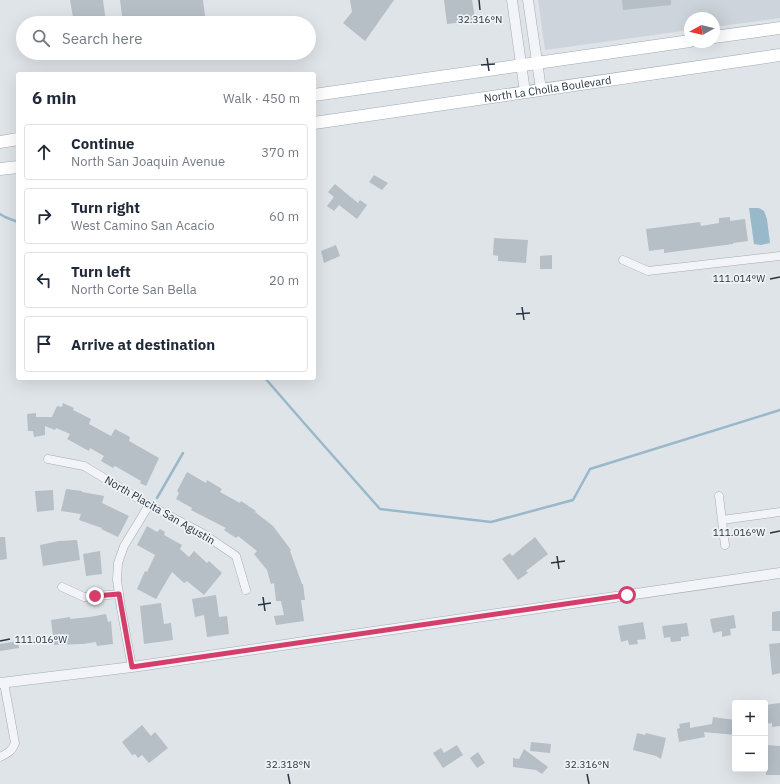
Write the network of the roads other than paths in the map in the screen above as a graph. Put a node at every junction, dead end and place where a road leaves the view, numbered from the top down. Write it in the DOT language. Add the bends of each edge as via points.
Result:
graph roads {
  1 [pos="512,0"];
  2 [pos="528,0"];
  3 [pos="780,28"];
  4 [pos="720,36"];
  5 [pos="684,42"];
  6 [pos="780,55"];
  7 [pos="537,62"];
  8 [pos="521,65"];
  9 [pos="541,89"];
  10 [pos="525,92"];
  11 [pos="316,95"];
  12 [pos="316,123"];
  13 [pos="16,139"];
  14 [pos="0,142"];
  15 [pos="16,167"];
  16 [pos="0,169"];
  17 [pos="780,256"];
  18 [pos="623,260"];
  19 [pos="48,459"];
  20 [pos="718,496"];
  21 [pos="149,505"];
  22 [pos="780,512"];
  23 [pos="722,520"];
  24 [pos="725,545"];
  25 [pos="780,573"];
  26 [pos="62,588"];
  27 [pos="246,590"];
  28 [pos="119,594"];
  29 [pos="132,667"];
  30 [pos="2,683"];
  31 [pos="0,757"];
  1 -- 8 [label="street"];
  2 -- 7 [label="street"];
  3 -- 4 [label="main road"];
  5 -- 7 [label="main road"];
  6 -- 9 [label="main road, North La Cholla Boulevard"];
  7 -- 8 [label="main road"];
  7 -- 9 [label="street"];
  8 -- 10 [label="street"];
  8 -- 11 [label="main road"];
  9 -- 10 [label="main road, North La Cholla Boulevard"];
  10 -- 12 [label="main road, North La Cholla Boulevard"];
  13 -- 14 [label="main road"];
  15 -- 16 [label="main road"];
  17 -- 18 [label="street" via="648,271"];
  19 -- 21 [label="street, North Placita San Agustin" via="84,466"];
  20 -- 23 [label="street"];
  21 -- 27 [label="street, North Placita San Agustin" via="202,533 236,556"];
  21 -- 28 [label="street" via="124,546 118,563"];
  22 -- 23 [label="street"];
  23 -- 24 [label="street"];
  25 -- 29 [label="street"];
  26 -- 28 [label="street" via="84,598"];
  28 -- 29 [label="street"];
  29 -- 30 [label="street"];
  30 -- 31 [label="street" via="15,743 7,754"];
}
